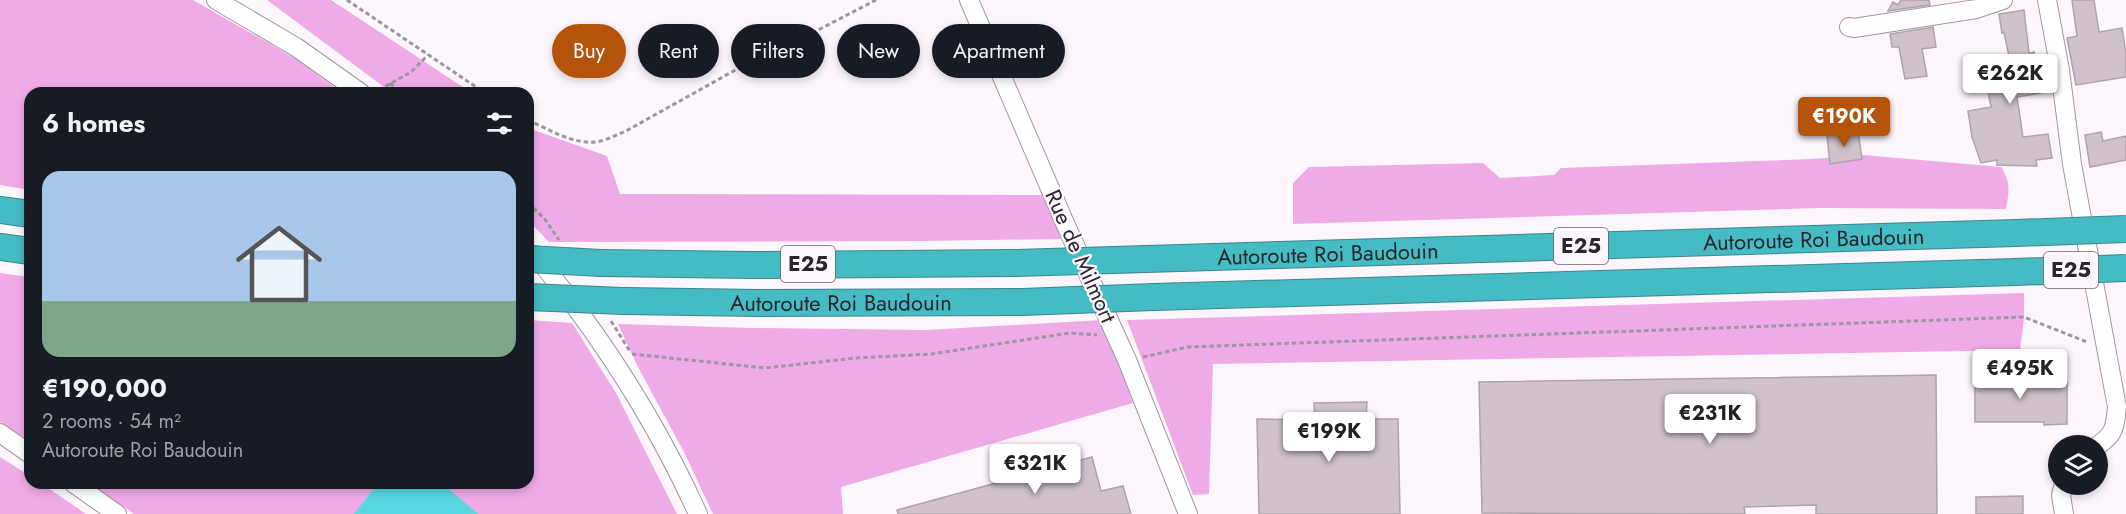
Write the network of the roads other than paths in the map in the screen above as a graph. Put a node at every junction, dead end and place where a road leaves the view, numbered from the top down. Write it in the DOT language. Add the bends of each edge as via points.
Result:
graph roads {
  1 [pos="216,0"];
  2 [pos="969,0"];
  3 [pos="2003,0"];
  4 [pos="2047,0"];
  5 [pos="1849,27"];
  6 [pos="353,87"];
  7 [pos="0,210"];
  8 [pos="24,213"];
  9 [pos="2126,229"];
  10 [pos="0,247"];
  11 [pos="24,250"];
  12 [pos="534,255"];
  13 [pos="534,259"];
  14 [pos="2126,268"];
  15 [pos="534,297"];
  16 [pos="0,434"];
  17 [pos="2120,436"];
  18 [pos="24,450"];
  19 [pos="82,489"];
  20 [pos="2061,495"];
  21 [pos="117,514"];
  22 [pos="698,514"];
  23 [pos="1188,514"];
  24 [pos="2064,514"];
  1 -- 6 [label="street" via="296,47"];
  2 -- 23 [label="street, Rue de Milmort" via="1117,336"];
  3 -- 5 [label="street" via="1976,9"];
  4 -- 17 [label="street"];
  7 -- 8 [label="highway"];
  9 -- 13 [label="highway, Autoroute Roi Baudouin / E25, bridge" via="1016,263 753,265"];
  10 -- 11 [label="highway"];
  12 -- 22 [label="street" via="595,333 635,394"];
  14 -- 15 [label="highway, Autoroute Roi Baudouin / E25, bridge" via="1022,302 759,303"];
  16 -- 18 [label="street"];
  19 -- 21 [label="street"];
  20 -- 24 [label="street"];
}
